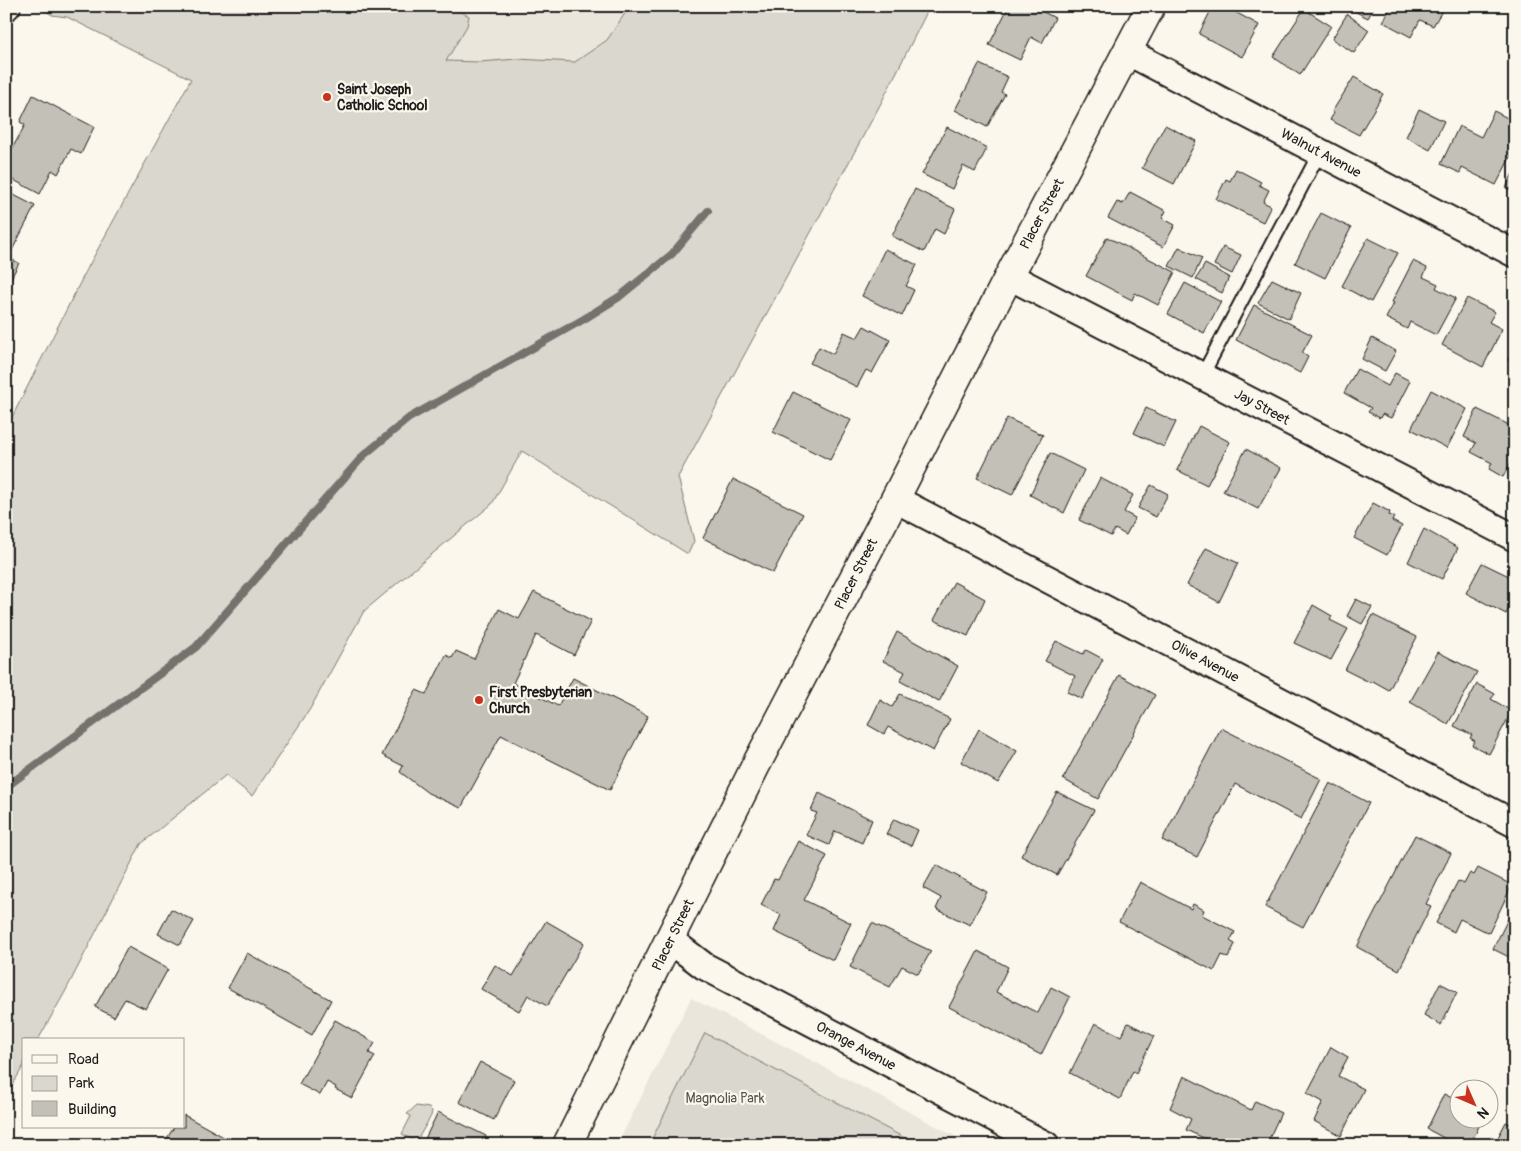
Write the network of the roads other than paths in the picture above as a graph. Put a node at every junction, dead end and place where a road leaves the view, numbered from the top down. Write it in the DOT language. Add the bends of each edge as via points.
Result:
graph roads {
  1 [pos="1152,6"];
  2 [pos="1128,52"];
  3 [pos="1320,152"];
  4 [pos="1515,254"];
  5 [pos="1009,276"];
  6 [pos="1202,376"];
  7 [pos="895,500"];
  8 [pos="1515,538"];
  9 [pos="1515,824"];
  10 [pos="670,940"];
  11 [pos="567,1145"];
  12 [pos="1046,1145"];
  1 -- 2 [label="main road, Placer Street"];
  2 -- 3 [label="street, Walnut Avenue"];
  2 -- 5 [label="main road, Placer Street"];
  3 -- 4 [label="street, Walnut Avenue"];
  3 -- 6 [label="lane"];
  5 -- 6 [label="street, Jay Street"];
  5 -- 7 [label="main road, Placer Street"];
  6 -- 8 [label="street, Jay Street"];
  7 -- 9 [label="street, Olive Avenue"];
  7 -- 10 [label="main road, Placer Street" via="755,767"];
  10 -- 11 [label="main road, Placer Street"];
  10 -- 12 [label="street, Orange Avenue" via="704,966"];
}
